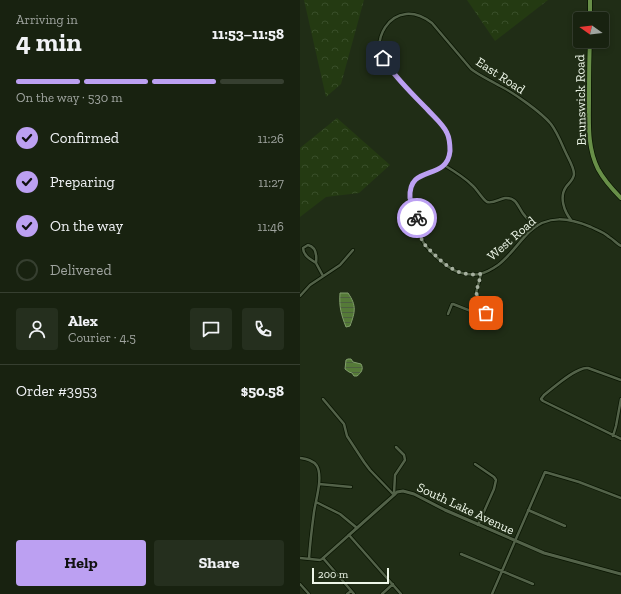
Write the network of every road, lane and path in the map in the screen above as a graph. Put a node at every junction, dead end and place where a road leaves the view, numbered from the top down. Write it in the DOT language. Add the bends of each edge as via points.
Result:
graph roads {
  1 [pos="590,0"];
  2 [pos="590,12"];
  3 [pos="590,48"];
  4 [pos="444,165"];
  5 [pos="621,198"];
  6 [pos="572,220"];
  7 [pos="537,226"];
  8 [pos="621,246"];
  9 [pos="353,250"];
  10 [pos="316,262"];
  11 [pos="481,274"];
  12 [pos="323,276"];
  13 [pos="300,296"];
  14 [pos="448,314"];
  15 [pos="621,380"];
  16 [pos="621,399"];
  17 [pos="323,400"];
  18 [pos="617,421"];
  19 [pos="621,421"];
  20 [pos="613,436"];
  21 [pos="621,439"];
  22 [pos="396,447"];
  23 [pos="300,458"];
  24 [pos="475,464"];
  25 [pos="319,484"];
  26 [pos="351,488"];
  27 [pos="394,495"];
  28 [pos="621,498"];
  29 [pos="316,502"];
  30 [pos="528,510"];
  31 [pos="478,525"];
  32 [pos="565,526"];
  33 [pos="357,528"];
  34 [pos="349,535"];
  35 [pos="515,541"];
  36 [pos="461,554"];
  37 [pos="300,558"];
  38 [pos="324,558"];
  39 [pos="309,559"];
  40 [pos="502,572"];
  41 [pos="621,574"];
  42 [pos="300,584"];
  43 [pos="393,584"];
  44 [pos="533,584"];
  45 [pos="351,591"];
  46 [pos="309,594"];
  47 [pos="347,594"];
  48 [pos="354,594"];
  49 [pos="382,594"];
  50 [pos="401,594"];
  51 [pos="492,594"];
  1 -- 2 [label="main road"];
  3 -- 5 [label="main road, Brunswick Road" via="590,148 602,176"];
  4 -- 6 [label="street, East Road" via="450,153 447,134 400,81 380,53 380,40 384,29 402,15 420,16 432,23 478,75 501,86 546,119 565,149 574,172 562,198 566,212"];
  4 -- 7 [label="street" via="471,184 487,202 506,198 515,201 525,216"];
  4 -- 11 [label="street, West Road" via="420,176 411,187 410,200 421,236 426,246 448,267 460,272"];
  6 -- 7 [label="street, West Road" via="554,219"];
  6 -- 8 [label="street, West Road" via="601,231"];
  7 -- 11 [label="street, West Road" via="501,262"];
  9 -- 12 [label="street" via="340,265"];
  10 -- 10 [label="street" via="304,253 305,246 309,245 314,249"];
  10 -- 12 [label="street"];
  11 -- 14 [label="street" via="476,293 486,313 481,315 452,304"];
  12 -- 13 [label="street"];
  15 -- 20 [label="street" via="583,367 541,399"];
  16 -- 18 [label="street"];
  17 -- 27 [label="street" via="344,424 347,436 364,462"];
  18 -- 19 [label="street"];
  18 -- 20 [label="street"];
  20 -- 21 [label="street"];
  22 -- 27 [label="street" via="406,458 395,475"];
  23 -- 25 [label="street" via="316,465 319,471"];
  24 -- 31 [label="street" via="496,480"];
  25 -- 26 [label="street"];
  25 -- 29 [label="street"];
  27 -- 31 [label="street, South Lake Avenue" via="403,491 414,494"];
  27 -- 33 [label="street"];
  28 -- 30 [label="street" via="547,471"];
  29 -- 33 [label="street" via="340,514"];
  29 -- 39 [label="street"];
  30 -- 32 [label="street"];
  30 -- 35 [label="street"];
  31 -- 35 [label="street, South Lake Avenue"];
  33 -- 34 [label="street"];
  34 -- 38 [label="street"];
  34 -- 43 [label="street"];
  35 -- 40 [label="street"];
  35 -- 41 [label="street, South Lake Avenue" via="544,553"];
  36 -- 40 [label="street"];
  37 -- 39 [label="street"];
  38 -- 39 [label="street"];
  38 -- 45 [label="street"];
  40 -- 44 [label="street"];
  40 -- 51 [label="street"];
  42 -- 46 [label="street"];
  43 -- 49 [label="street"];
  43 -- 50 [label="street"];
  45 -- 47 [label="street"];
  45 -- 48 [label="street"];
}
